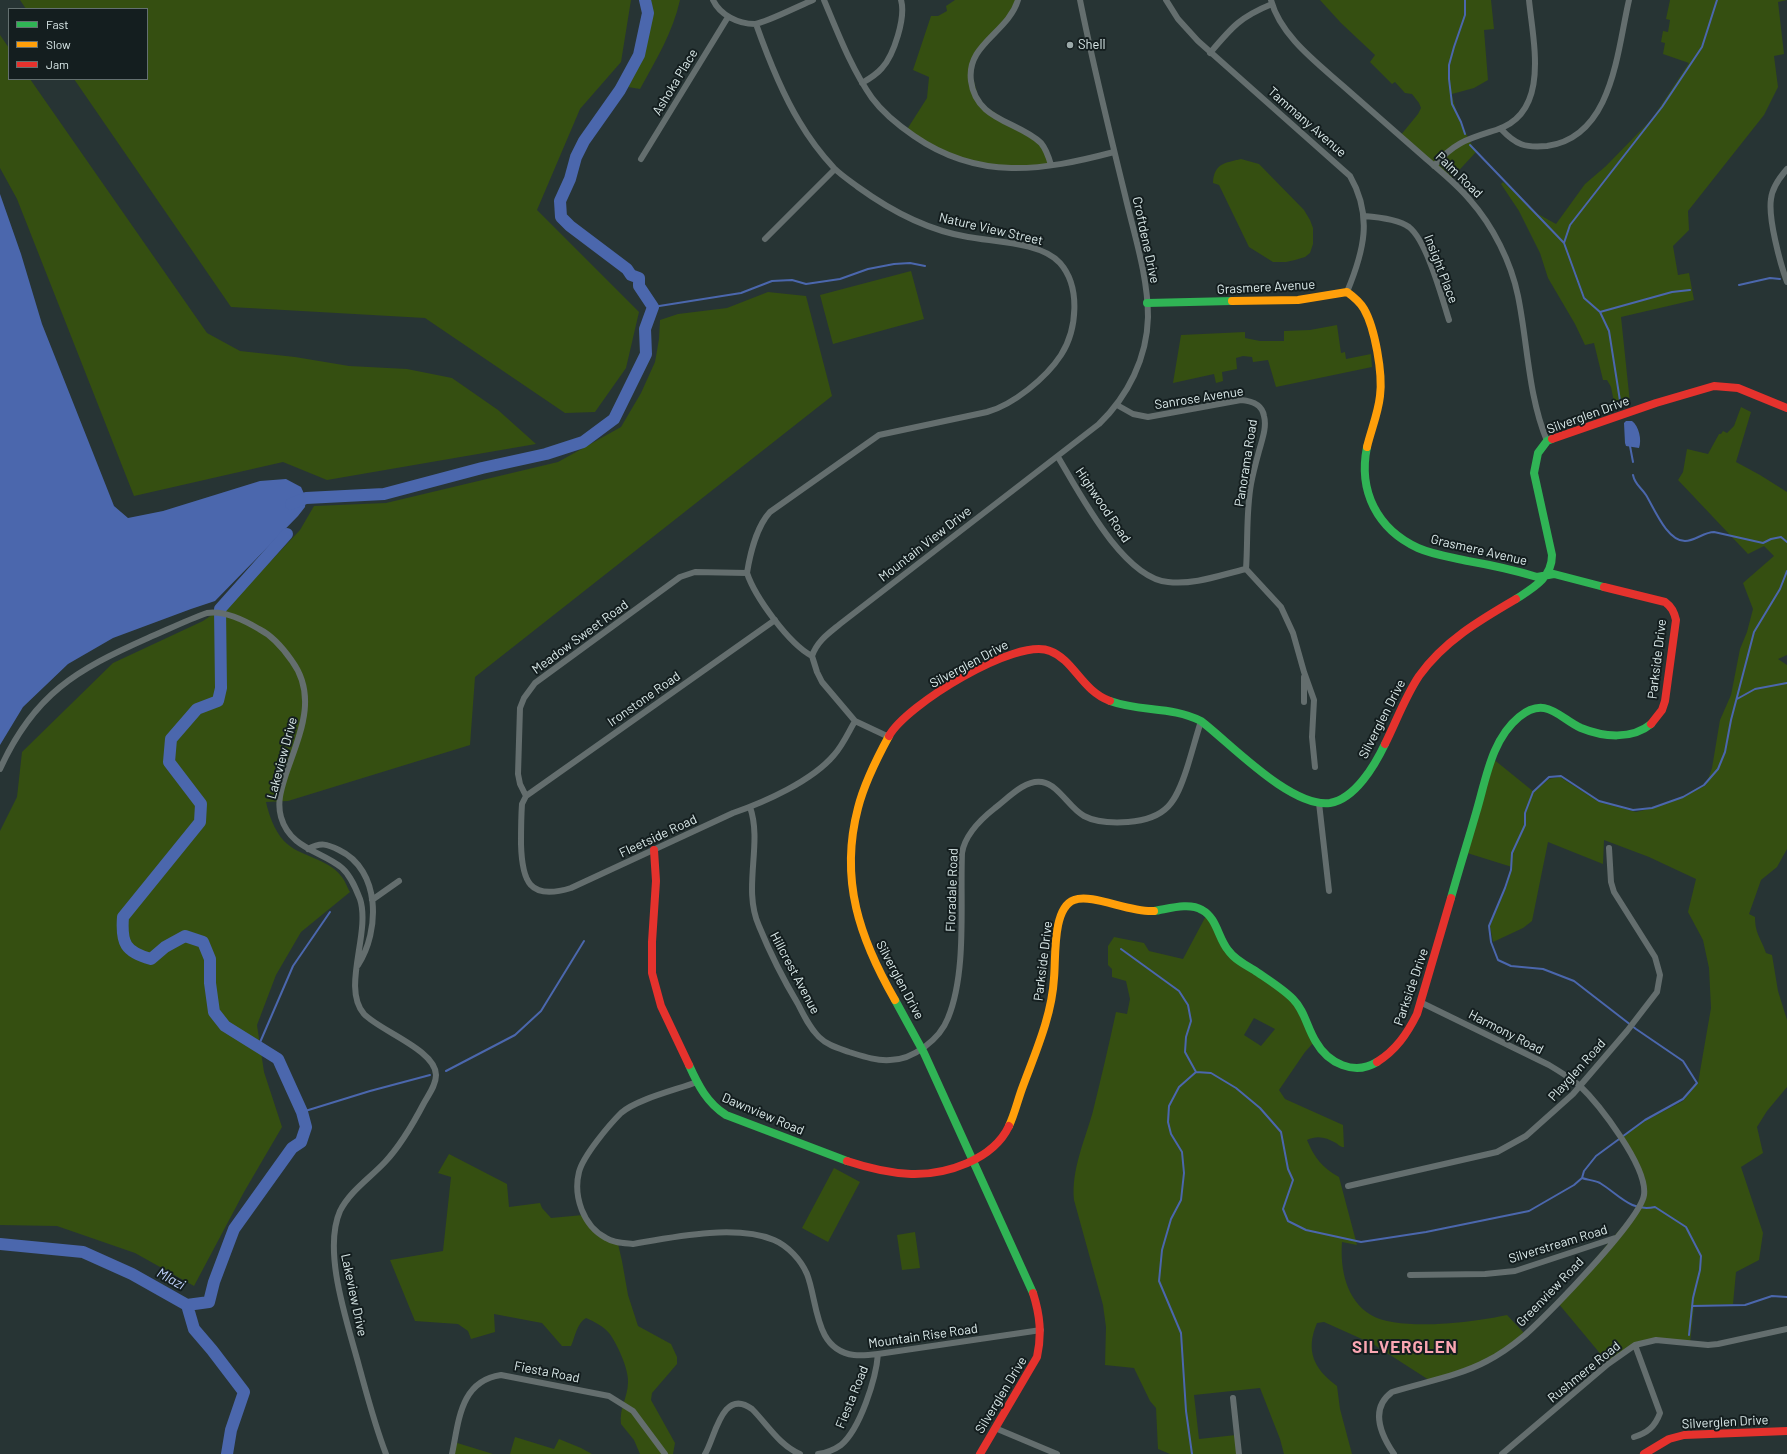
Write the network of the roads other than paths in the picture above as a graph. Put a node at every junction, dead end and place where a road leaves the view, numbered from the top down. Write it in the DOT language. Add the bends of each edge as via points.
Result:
graph roads {
  1 [pos="714,0"];
  2 [pos="813,0"];
  3 [pos="824,0"];
  4 [pos="902,0"];
  5 [pos="1018,0"];
  6 [pos="1080,0"];
  7 [pos="1166,0"];
  8 [pos="1529,0"];
  9 [pos="1629,0"];
  10 [pos="1272,2"];
  11 [pos="728,17"];
  12 [pos="756,24"];
  13 [pos="1210,53"];
  14 [pos="862,83"];
  15 [pos="1501,129"];
  16 [pos="1114,152"];
  17 [pos="641,159"];
  18 [pos="1051,165"];
  19 [pos="1434,166"];
  20 [pos="835,169"];
  21 [pos="1787,169"];
  22 [pos="1364,216"];
  23 [pos="765,239"];
  24 [pos="1787,282"];
  25 [pos="1347,292"];
  26 [pos="1147,303"];
  27 [pos="1449,320"];
  28 [pos="1117,405"];
  29 [pos="1260,408"];
  30 [pos="1787,408"];
  31 [pos="1547,441"];
  32 [pos="1058,457"];
  33 [pos="1246,570"];
  34 [pos="747,573"];
  35 [pos="1546,576"];
  36 [pos="775,620"];
  37 [pos="812,656"];
  38 [pos="1304,672"];
  39 [pos="1304,702"];
  40 [pos="855,721"];
  41 [pos="1201,721"];
  42 [pos="888,737"];
  43 [pos="1315,767"];
  44 [pos="0,769"];
  45 [pos="526,796"];
  46 [pos="1320,803"];
  47 [pos="750,807"];
  48 [pos="1609,848"];
  49 [pos="308,849"];
  50 [pos="654,850"];
  51 [pos="399,881"];
  52 [pos="1329,891"];
  53 [pos="372,900"];
  54 [pos="357,966"];
  55 [pos="1420,1002"];
  56 [pos="922,1048"];
  57 [pos="697,1082"];
  58 [pos="1580,1086"];
  59 [pos="971,1160"];
  60 [pos="1348,1186"];
  61 [pos="1616,1238"];
  62 [pos="1410,1275"];
  63 [pos="1787,1329"];
  64 [pos="1041,1330"];
  65 [pos="1635,1345"];
  66 [pos="878,1354"];
  67 [pos="1233,1398"];
  68 [pos="995,1428"];
  69 [pos="1787,1431"];
  70 [pos="1634,1437"];
  71 [pos="386,1454"];
  72 [pos="452,1454"];
  73 [pos="665,1454"];
  74 [pos="705,1454"];
  75 [pos="800,1454"];
  76 [pos="818,1454"];
  77 [pos="980,1454"];
  78 [pos="1057,1454"];
  79 [pos="1239,1454"];
  80 [pos="1394,1454"];
  81 [pos="1502,1454"];
  82 [pos="1644,1454"];
  1 -- 11 [label="street"];
  2 -- 12 [label="street"];
  3 -- 14 [label="street"];
  4 -- 14 [label="street" via="902,20 890,55 881,70"];
  5 -- 18 [label="street" via="1008,21 978,52 972,62 971,81 979,103 992,114 1042,144"];
  6 -- 16 [label="street, Croftdene Drive"];
  7 -- 13 [label="street, Tammany Avenue" via="1178,19"];
  8 -- 15 [label="street" via="1535,62 1532,92 1522,112"];
  9 -- 15 [label="street" via="1606,96 1592,121 1564,141 1548,146 1519,145"];
  10 -- 13 [label="street" via="1235,24"];
  10 -- 19 [label="street, Palm Road" via="1287,31 1299,45"];
  11 -- 12 [label="street"];
  11 -- 17 [label="street, Ashoka Place"];
  12 -- 20 [label="street, Nature View Street" via="799,121"];
  13 -- 22 [label="street, Tammany Avenue" via="1343,168 1360,196"];
  14 -- 18 [label="street" via="900,127 955,158 992,168 1012,169"];
  15 -- 19 [label="street" via="1454,145"];
  16 -- 18 [label="street"];
  16 -- 26 [label="street, Croftdene Drive" via="1140,257"];
  19 -- 31 [label="street, Palm Road" via="1470,200 1486,222 1504,255 1518,296 1532,391"];
  20 -- 23 [label="street"];
  20 -- 34 [label="street, Nature View Street" via="876,200 919,224 966,237 1029,247 1050,255 1059,262 1071,282 1074,299 1073,320 1062,354 1054,365 1003,406 987,412 879,435 770,512 763,521"];
  21 -- 24 [label="street" via="1775,186 1770,208 1771,223"];
  22 -- 25 [label="street, Tammany Avenue" via="1361,250"];
  22 -- 27 [label="street, Insight Place" via="1402,223 1416,234 1428,258"];
  25 -- 26 [label="street, Grasmere Avenue" via="1298,300"];
  25 -- 35 [label="street, Grasmere Avenue" via="1355,296 1369,317 1381,378 1380,396 1363,468 1367,494 1377,514 1392,529 1422,549"];
  26 -- 28 [label="street, Croftdene Drive" via="1146,330 1140,358 1132,380"];
  28 -- 29 [label="street, Sanrose Avenue" via="1133,414 1148,417 1241,400 1253,402"];
  28 -- 32 [label="street, Croftdene Drive" via="1099,424"];
  29 -- 33 [label="street, Panorama Road" via="1265,417 1265,424 1251,485"];
  30 -- 31 [label="street, Silverglen Drive" via="1738,388 1714,386 1662,401"];
  31 -- 35 [label="street, Silverglen Drive" via="1538,453 1534,473 1552,555"];
  32 -- 33 [label="street, Highwood Road" via="1091,512 1114,544 1150,577 1163,582 1179,583 1206,580"];
  32 -- 37 [label="street, Mountain View Drive" via="840,624 824,637"];
  33 -- 38 [label="street" via="1285,614"];
  34 -- 36 [label="street"];
  34 -- 45 [label="street, Meadow Sweet Road" via="695,572 680,577 535,683 524,698 520,712 518,774"];
  35 -- 46 [label="street, Silverglen Drive" via="1530,590 1467,628 1432,660 1413,686 1389,737 1361,782 1339,800"];
  35 -- 55 [label="street, Parkside Drive" via="1565,576 1669,604 1676,620 1666,700 1662,710 1650,725 1630,735 1586,730 1556,712 1542,708 1523,714 1508,727 1500,738 1492,758"];
  36 -- 37 [label="street" via="802,651"];
  36 -- 45 [label="street, Ironstone Road"];
  37 -- 40 [label="street" via="822,682"];
  38 -- 39 [label="street"];
  38 -- 43 [label="street" via="1314,700 1312,737"];
  40 -- 42 [label="street"];
  40 -- 47 [label="street, Fleetside Road" via="846,739 826,763 790,787"];
  41 -- 42 [label="street, Silverglen Drive" via="1185,713 1123,706 1105,700 1089,688 1059,657 1048,650 1034,648 1002,657 926,700 902,718"];
  41 -- 46 [label="street, Silverglen Drive" via="1282,787 1299,797"];
  41 -- 56 [label="street, Floradale Road" via="1179,793 1167,808 1154,816 1121,823 1091,820 1077,812 1048,785 1036,782 1018,791 982,820 966,841 962,853 961,951 949,1017 941,1030"];
  42 -- 56 [label="street, Silverglen Drive" via="856,813 852,840 852,882 856,910 867,945"];
  44 -- 49 [label="street, Lakeview Drive" via="24,725 43,702 65,682 115,653 200,615 216,612 232,616 266,632 277,642 303,681 306,703 304,724 282,789 280,808 281,818 287,830"];
  45 -- 50 [label="street, Fleetside Road" via="522,804 521,864 529,884 536,889 546,893 571,888"];
  46 -- 52 [label="street"];
  47 -- 50 [label="street, Fleetside Road"];
  47 -- 56 [label="street, Hillcrest Avenue" via="754,823 754,912 783,978 815,1033 834,1047 883,1060 899,1059"];
  48 -- 58 [label="street, Playglen Road" via="1614,892 1651,948 1660,970 1659,987 1655,997"];
  49 -- 53 [label="street" via="324,843 349,856 363,873"];
  49 -- 54 [label="street, Lakeview Drive" via="342,868 359,897 363,918"];
  50 -- 57 [label="street, Dawnview Road" via="657,872 652,964 654,984"];
  51 -- 53 [label="street"];
  53 -- 54 [label="street" via="372,931 367,951"];
  54 -- 71 [label="street, Lakeview Drive" via="355,991 361,1010 376,1025 426,1057 436,1072 434,1084 405,1137 383,1164 347,1200 340,1213 334,1236 336,1272 343,1303"];
  55 -- 58 [label="street, Harmony Road" via="1549,1065"];
  55 -- 59 [label="street, Parkside Drive" via="1413,1025 1390,1054 1364,1068 1345,1067 1330,1059 1319,1047 1298,1004 1233,956 1212,920 1201,910 1182,908 1141,911 1086,898 1073,900 1061,913 1048,1015 1008,1127 993,1147"];
  56 -- 59 [label="street, Silverglen Drive"];
  57 -- 59 [label="street, Dawnview Road" via="710,1102 724,1113 863,1165 911,1174 942,1171"];
  57 -- 66 [label="street, Mountain Rise Road" via="631,1106 600,1138 579,1172 578,1198 586,1218 605,1238 618,1243 633,1244 734,1232 774,1240 795,1256 806,1273 819,1325 830,1341 841,1351 854,1355"];
  58 -- 60 [label="street, Playglen Road" via="1526,1136 1502,1150"];
  58 -- 61 [label="street, Greenview Road" via="1617,1132 1642,1178 1644,1191 1641,1203"];
  59 -- 64 [label="street, Silverglen Drive" via="1035,1296 1040,1312"];
  61 -- 62 [label="street, Silverstream Road" via="1516,1271"];
  61 -- 80 [label="street, Greenview Road" via="1541,1319 1507,1349 1473,1368 1388,1395 1380,1408 1379,1420 1383,1436"];
  63 -- 65 [label="street, Rushmere Road" via="1718,1344 1656,1340"];
  64 -- 66 [label="street, Mountain Rise Road"];
  64 -- 68 [label="street, Silverglen Drive" via="1037,1357"];
  65 -- 70 [label="street" via="1660,1413 1652,1428"];
  65 -- 81 [label="street, Rushmere Road" via="1602,1369"];
  66 -- 76 [label="street, Fiesta Road" via="872,1383 860,1416 849,1436 834,1450"];
  67 -- 79 [label="street"];
  68 -- 77 [label="street, Silverglen Drive"];
  68 -- 78 [label="street"];
  69 -- 82 [label="street, Silverglen Drive" via="1684,1435 1669,1439"];
  72 -- 73 [label="street, Fiesta Road" via="461,1413 468,1395 481,1382 492,1376 501,1375 609,1396 633,1411"];
  74 -- 75 [label="street" via="723,1412 742,1404 752,1409 785,1444"];
}
